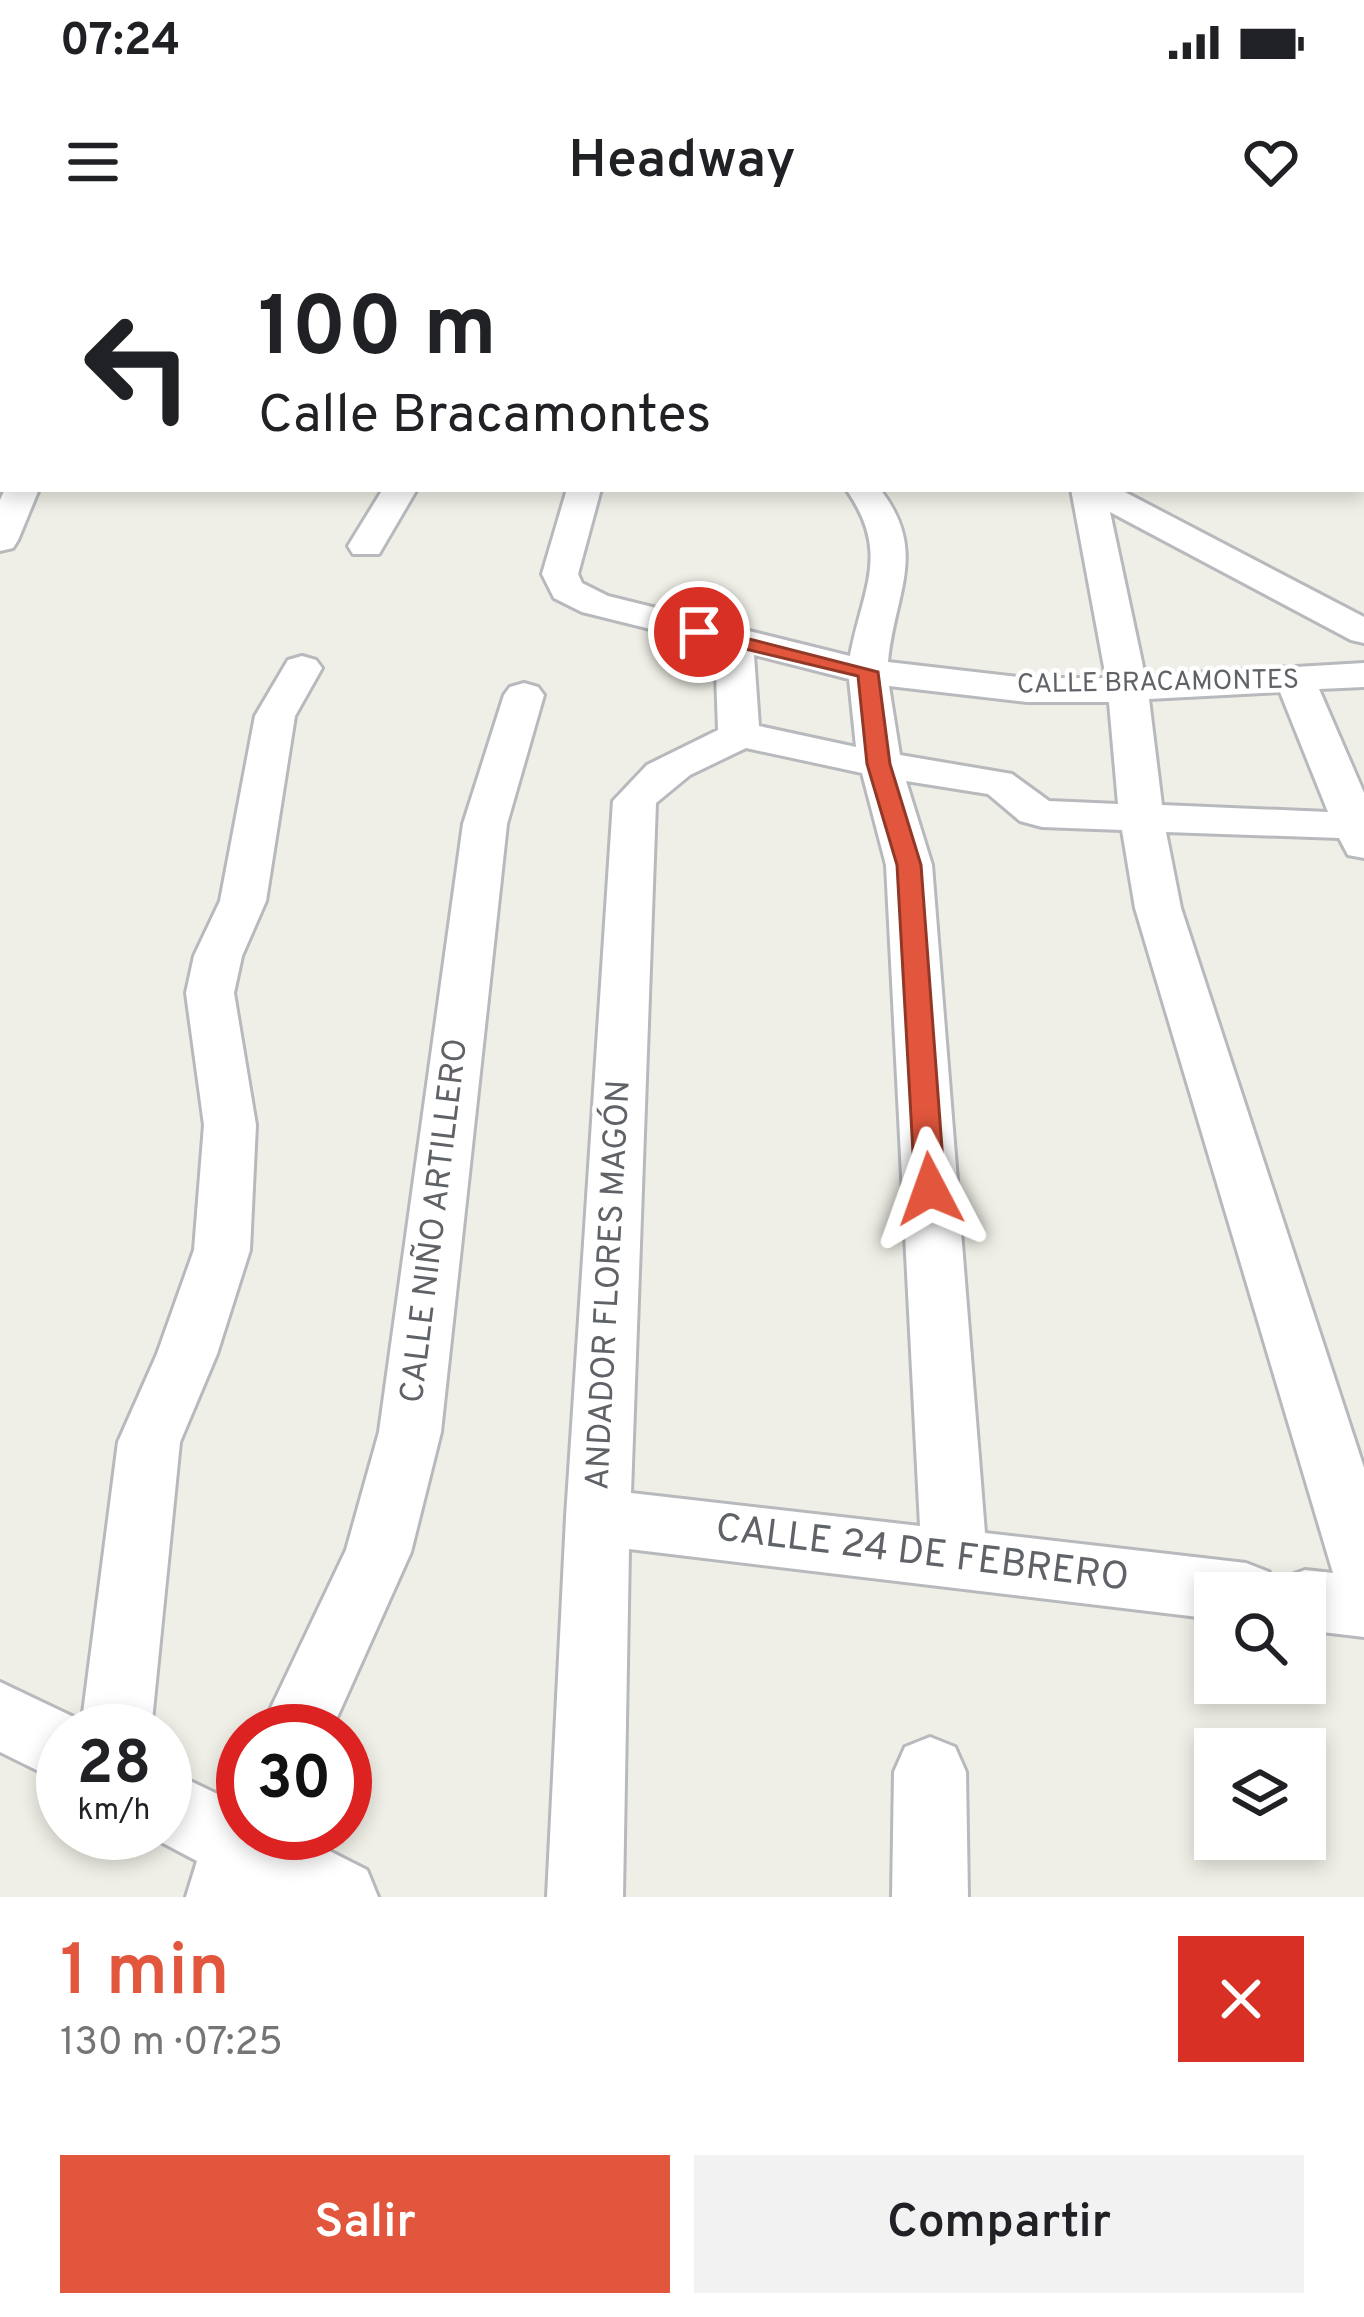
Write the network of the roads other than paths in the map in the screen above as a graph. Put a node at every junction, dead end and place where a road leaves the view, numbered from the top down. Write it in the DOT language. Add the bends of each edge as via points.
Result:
graph roads {
  1 [pos="21,492"];
  2 [pos="398,492"];
  3 [pos="583,492"];
  4 [pos="865,492"];
  5 [pos="1091,492"];
  6 [pos="1096,492"];
  7 [pos="0,540"];
  8 [pos="366,546"];
  9 [pos="1364,632"];
  10 [pos="734,641"];
  11 [pos="302,668"];
  12 [pos="868,672"];
  13 [pos="1364,675"];
  14 [pos="1296,681"];
  15 [pos="1128,688"];
  16 [pos="524,695"];
  17 [pos="739,734"];
  18 [pos="879,764"];
  19 [pos="1141,814"];
  20 [pos="1361,832"];
  21 [pos="598,1517"];
  22 [pos="954,1558"];
  23 [pos="1364,1569"];
  24 [pos="1194,1587"];
  25 [pos="1326,1602"];
  26 [pos="1364,1607"];
  27 [pos="119,1704"];
  28 [pos="308,1704"];
  29 [pos="0,1714"];
  30 [pos="36,1734"];
  31 [pos="930,1772"];
  32 [pos="243,1860"];
  33 [pos="340,1897"];
  34 [pos="585,1897"];
  35 [pos="930,1897"];
  1 -- 7 [label="street"];
  2 -- 8 [label="street"];
  3 -- 10 [label="street, CALLE BRACAMONTES" via="560,574 567,590"];
  4 -- 12 [label="street" via="886,524 887,576"];
  5 -- 15 [label="street"];
  6 -- 9 [label="street"];
  10 -- 12 [label="street, CALLE BRACAMONTES"];
  10 -- 17 [label="street"];
  11 -- 27 [label="street" via="275,716 243,901 210,993 230,1125 222,1250 149,1442"];
  12 -- 15 [label="street, CALLE BRACAMONTES" via="1027,690"];
  12 -- 18 [label="street"];
  13 -- 14 [label="street, CALLE BRACAMONTES"];
  14 -- 15 [label="street, CALLE BRACAMONTES"];
  14 -- 20 [label="street"];
  15 -- 19 [label="street"];
  16 -- 28 [label="street, CALLE NIÑO ARTILLERO" via="485,824 410,1432 378,1552"];
  17 -- 18 [label="street"];
  17 -- 21 [label="street, ANDADOR FLORES MAGÓN" via="653,777 634,801"];
  18 -- 19 [label="street" via="1008,786 1024,807 1042,814"];
  18 -- 22 [label="street" via="909,865"];
  19 -- 20 [label="street"];
  19 -- 23 [label="street" via="1158,908"];
  21 -- 22 [label="street, CALLE 24 DE FEBRERO"];
  21 -- 34 [label="street, ANDADOR FLORES MAGÓN"];
  22 -- 24 [label="street, CALLE 24 DE FEBRERO"];
  25 -- 26 [label="street"];
  29 -- 30 [label="street"];
  31 -- 35 [label="street"];
  32 -- 33 [label="street"];
}
